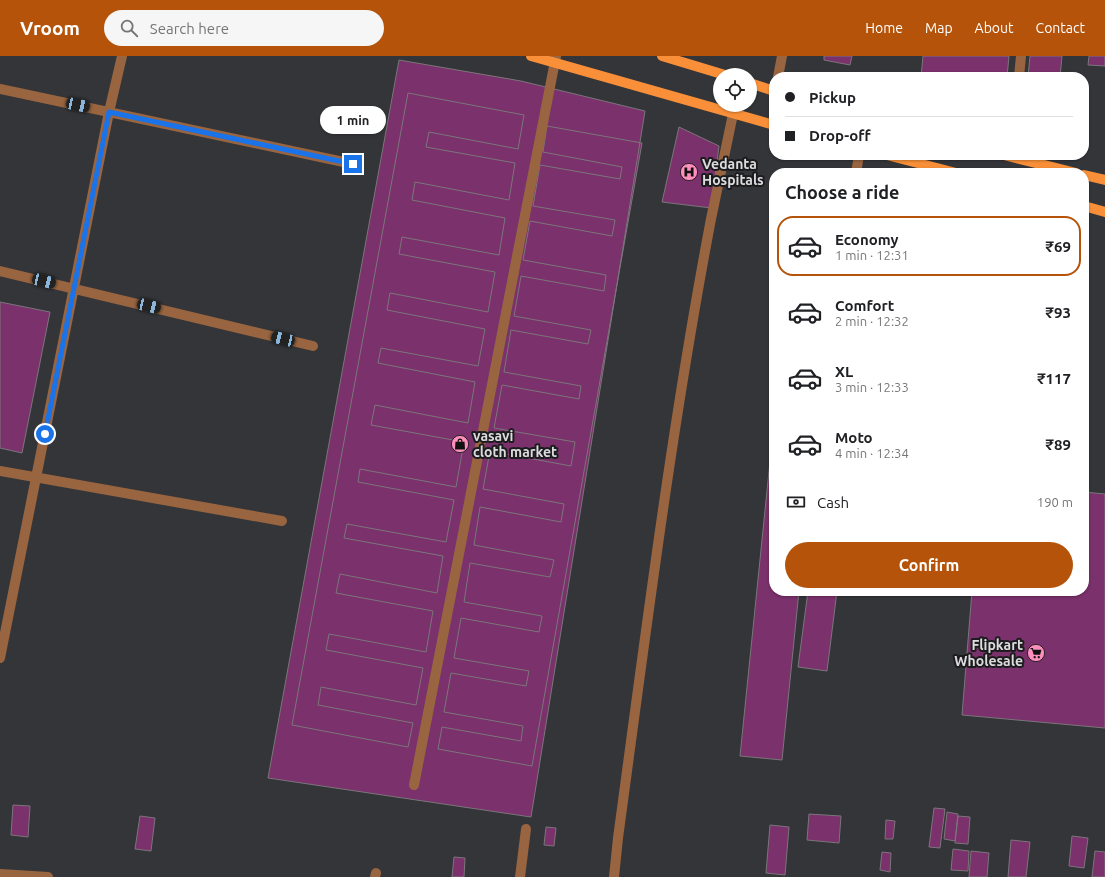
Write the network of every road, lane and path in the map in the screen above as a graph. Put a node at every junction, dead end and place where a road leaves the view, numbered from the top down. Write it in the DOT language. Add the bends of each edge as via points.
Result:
graph roads {
  1 [pos="122,56"];
  2 [pos="531,56"];
  3 [pos="662,56"];
  4 [pos="782,56"];
  5 [pos="1021,56"];
  6 [pos="556,59"];
  7 [pos="713,72"];
  8 [pos="779,72"];
  9 [pos="1020,72"];
  10 [pos="757,85"];
  11 [pos="0,89"];
  12 [pos="769,89"];
  13 [pos="109,112"];
  14 [pos="734,114"];
  15 [pos="769,124"];
  16 [pos="906,160"];
  17 [pos="1024,160"];
  18 [pos="353,164"];
  19 [pos="937,168"];
  20 [pos="1056,168"];
  21 [pos="1089,176"];
  22 [pos="1105,180"];
  23 [pos="1089,207"];
  24 [pos="1105,212"];
  25 [pos="0,270"];
  26 [pos="74,288"];
  27 [pos="313,346"];
  28 [pos="0,471"];
  29 [pos="36,478"];
  30 [pos="282,521"];
  31 [pos="0,658"];
  32 [pos="414,785"];
  33 [pos="526,829"];
  34 [pos="0,874"];
  35 [pos="48,877"];
  36 [pos="520,877"];
  37 [pos="614,877"];
  1 -- 13 [label="street"];
  2 -- 6 [label="main road"];
  3 -- 7 [label="main road"];
  4 -- 8 [label="street"];
  5 -- 9 [label="street"];
  6 -- 14 [label="main road"];
  6 -- 32 [label="street"];
  10 -- 12 [label="main road"];
  11 -- 13 [label="street"];
  13 -- 18 [label="street"];
  13 -- 26 [label="street"];
  14 -- 15 [label="main road"];
  14 -- 37 [label="street" via="711,217 688,349 650,598"];
  16 -- 19 [label="main road"];
  17 -- 20 [label="main road"];
  21 -- 22 [label="main road"];
  23 -- 24 [label="main road"];
  25 -- 26 [label="street"];
  26 -- 27 [label="street"];
  26 -- 29 [label="street"];
  28 -- 29 [label="street"];
  29 -- 30 [label="street"];
  29 -- 31 [label="street"];
  33 -- 36 [label="street"];
  34 -- 35 [label="street"];
}
